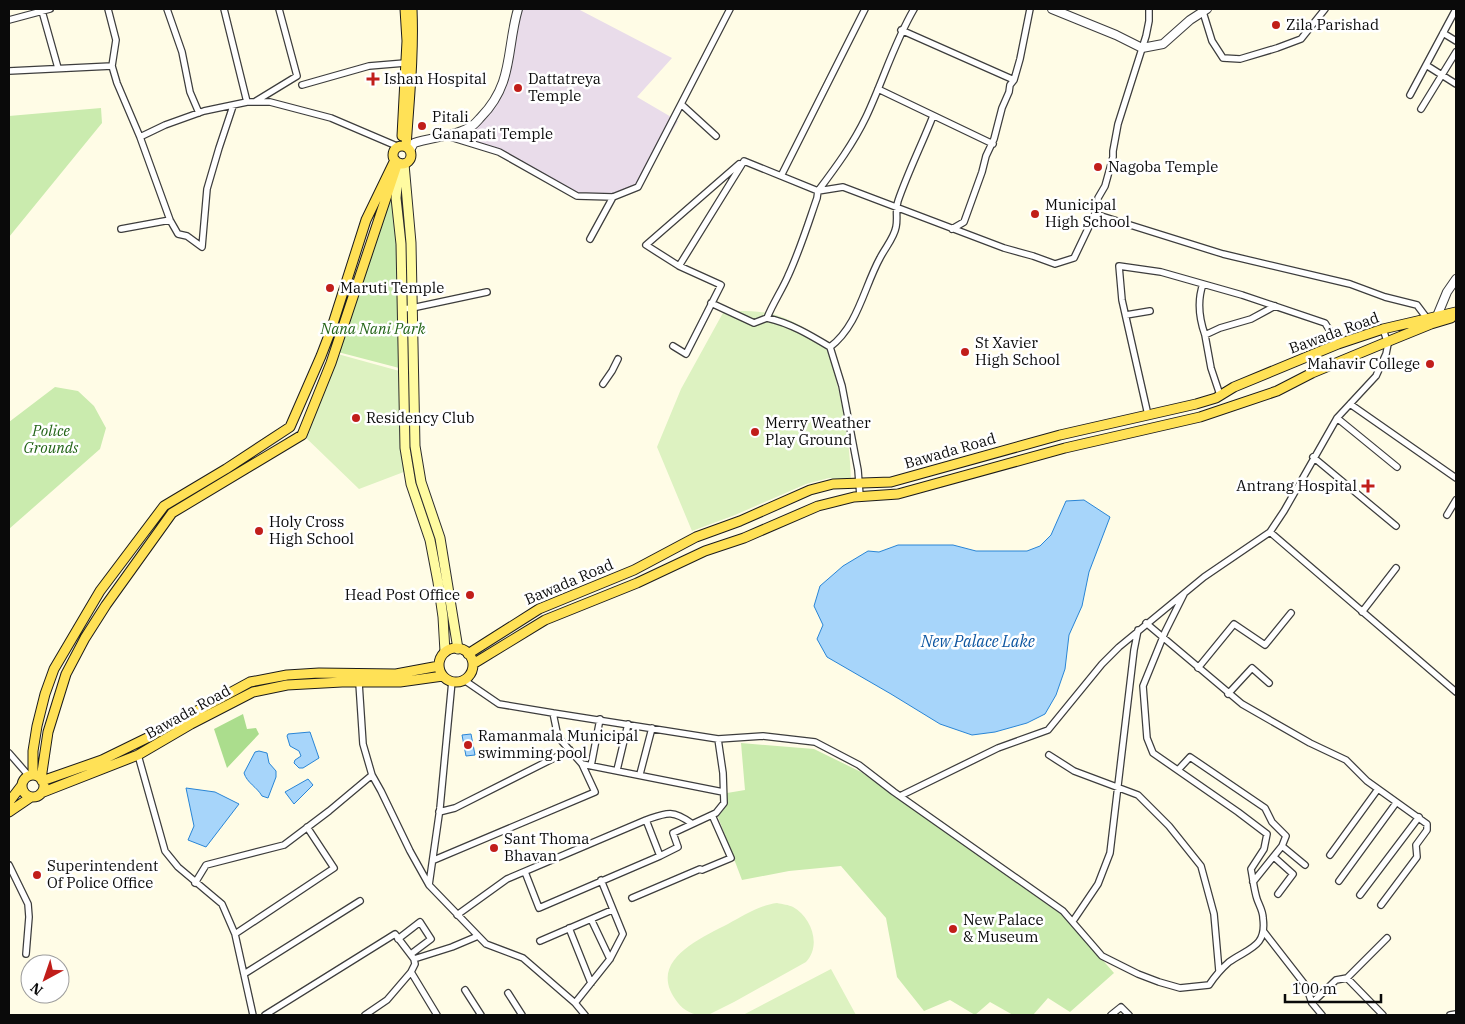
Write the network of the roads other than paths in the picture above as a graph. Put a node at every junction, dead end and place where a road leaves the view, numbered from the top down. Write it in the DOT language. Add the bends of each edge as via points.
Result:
graph roads {
  1 [pos="50,9"];
  2 [pos="108,9"];
  3 [pos="167,9"];
  4 [pos="224,9"];
  5 [pos="279,9"];
  6 [pos="405,9"];
  7 [pos="412,9"];
  8 [pos="518,9"];
  9 [pos="730,9"];
  10 [pos="865,9"];
  11 [pos="914,9"];
  12 [pos="1030,9"];
  13 [pos="1052,9"];
  14 [pos="1149,9"];
  15 [pos="1325,9"];
  16 [pos="1456,9"];
  17 [pos="42,11"];
  18 [pos="1205,11"];
  19 [pos="9,20"];
  20 [pos="1454,21"];
  21 [pos="901,30"];
  22 [pos="1443,33"];
  23 [pos="1456,41"];
  24 [pos="1142,48"];
  25 [pos="1456,52"];
  26 [pos="405,63"];
  27 [pos="1426,64"];
  28 [pos="112,66"];
  29 [pos="57,68"];
  30 [pos="9,71"];
  31 [pos="1442,75"];
  32 [pos="1014,80"];
  33 [pos="1456,84"];
  34 [pos="302,85"];
  35 [pos="878,90"];
  36 [pos="1410,95"];
  37 [pos="247,102"];
  38 [pos="254,102"];
  39 [pos="680,104"];
  40 [pos="233,106"];
  41 [pos="1421,109"];
  42 [pos="199,113"];
  43 [pos="933,116"];
  44 [pos="447,136"];
  45 [pos="716,136"];
  46 [pos="140,137"];
  47 [pos="992,144"];
  48 [pos="404,148"];
  49 [pos="744,161"];
  50 [pos="399,162"];
  51 [pos="781,176"];
  52 [pos="818,191"];
  53 [pos="613,197"];
  54 [pos="896,208"];
  55 [pos="1095,214"];
  56 [pos="170,220"];
  57 [pos="952,228"];
  58 [pos="121,229"];
  59 [pos="590,239"];
  60 [pos="680,266"];
  61 [pos="1456,279"];
  62 [pos="1203,284"];
  63 [pos="487,292"];
  64 [pos="712,303"];
  65 [pos="1275,306"];
  66 [pos="412,308"];
  67 [pos="402,309"];
  68 [pos="1150,312"];
  69 [pos="1456,312"];
  70 [pos="1126,315"];
  71 [pos="1456,317"];
  72 [pos="767,318"];
  73 [pos="1433,320"];
  74 [pos="1383,329"];
  75 [pos="1205,335"];
  76 [pos="1386,342"];
  77 [pos="1338,344"];
  78 [pos="673,346"];
  79 [pos="830,347"];
  80 [pos="618,359"];
  81 [pos="602,384"];
  82 [pos="305,394"];
  83 [pos="1220,395"];
  84 [pos="316,399"];
  85 [pos="1350,404"];
  86 [pos="1148,416"];
  87 [pos="1337,418"];
  88 [pos="1313,457"];
  89 [pos="1397,467"];
  90 [pos="1456,478"];
  91 [pos="860,484"];
  92 [pos="860,496"];
  93 [pos="1456,500"];
  94 [pos="164,506"];
  95 [pos="172,513"];
  96 [pos="1447,515"];
  97 [pos="1396,526"];
  98 [pos="1270,532"];
  99 [pos="1396,568"];
  100 [pos="1184,594"];
  101 [pos="1362,612"];
  102 [pos="1291,613"];
  103 [pos="1146,623"];
  104 [pos="1139,629"];
  105 [pos="1163,637"];
  106 [pos="458,648"];
  107 [pos="445,652"];
  108 [pos="468,654"];
  109 [pos="472,664"];
  110 [pos="439,666"];
  111 [pos="1198,668"];
  112 [pos="444,676"];
  113 [pos="464,680"];
  114 [pos="452,681"];
  115 [pos="359,683"];
  116 [pos="1269,683"];
  117 [pos="1456,692"];
  118 [pos="1228,694"];
  119 [pos="553,713"];
  120 [pos="600,720"];
  121 [pos="628,724"];
  122 [pos="652,728"];
  123 [pos="718,739"];
  124 [pos="570,750"];
  125 [pos="9,753"];
  126 [pos="138,755"];
  127 [pos="1049,755"];
  128 [pos="582,764"];
  129 [pos="591,766"];
  130 [pos="617,770"];
  131 [pos="1178,770"];
  132 [pos="640,774"];
  133 [pos="372,775"];
  134 [pos="36,778"];
  135 [pos="22,785"];
  136 [pos="1117,787"];
  137 [pos="1378,789"];
  138 [pos="724,792"];
  139 [pos="41,794"];
  140 [pos="900,796"];
  141 [pos="31,797"];
  142 [pos="9,802"];
  143 [pos="1396,803"];
  144 [pos="9,812"];
  145 [pos="439,812"];
  146 [pos="712,815"];
  147 [pos="1419,817"];
  148 [pos="646,820"];
  149 [pos="691,824"];
  150 [pos="307,828"];
  151 [pos="1282,846"];
  152 [pos="660,856"];
  153 [pos="1330,856"];
  154 [pos="1274,857"];
  155 [pos="434,860"];
  156 [pos="9,865"];
  157 [pos="1305,865"];
  158 [pos="525,872"];
  159 [pos="601,880"];
  160 [pos="1339,881"];
  161 [pos="1253,882"];
  162 [pos="195,883"];
  163 [pos="429,885"];
  164 [pos="1278,894"];
  165 [pos="1360,895"];
  166 [pos="632,898"];
  167 [pos="360,901"];
  168 [pos="1381,905"];
  169 [pos="612,910"];
  170 [pos="457,915"];
  171 [pos="591,919"];
  172 [pos="1073,921"];
  173 [pos="569,928"];
  174 [pos="1264,932"];
  175 [pos="235,934"];
  176 [pos="478,936"];
  177 [pos="1387,938"];
  178 [pos="398,939"];
  179 [pos="540,941"];
  180 [pos="26,954"];
  181 [pos="412,957"];
  182 [pos="610,960"];
  183 [pos="1219,971"];
  184 [pos="411,972"];
  185 [pos="244,974"];
  186 [pos="1347,978"];
  187 [pos="591,983"];
  188 [pos="465,990"];
  189 [pos="508,993"];
  190 [pos="575,1003"];
  191 [pos="1312,1003"];
  192 [pos="582,1014"];
  193 [pos="1456,1014"];
  194 [pos="254,1015"];
  195 [pos="265,1015"];
  196 [pos="365,1015"];
  197 [pos="437,1015"];
  198 [pos="481,1015"];
  199 [pos="522,1015"];
  200 [pos="1111,1015"];
  201 [pos="1129,1015"];
  202 [pos="1322,1015"];
  203 [pos="1383,1015"];
  204 [pos="1450,1015"];
  1 -- 17 [label="street"];
  2 -- 28 [label="street" via="116,40"];
  3 -- 42 [label="street"];
  4 -- 37 [label="street"];
  5 -- 38 [label="street" via="297,76"];
  6 -- 26 [label="main road"];
  7 -- 48 [label="main road" via="412,70"];
  8 -- 44 [label="street" via="505,80 492,105 473,126"];
  9 -- 39 [label="street"];
  10 -- 51 [label="street"];
  11 -- 21 [label="street"];
  12 -- 32 [label="street"];
  13 -- 24 [label="street"];
  14 -- 24 [label="street"];
  15 -- 18 [label="street" via="1301,39 1240,59 1223,58 1212,41"];
  16 -- 20 [label="street"];
  17 -- 19 [label="street"];
  17 -- 29 [label="street"];
  18 -- 24 [label="street" via="1163,44"];
  20 -- 22 [label="street"];
  21 -- 32 [label="street"];
  21 -- 35 [label="street"];
  22 -- 23 [label="street"];
  22 -- 27 [label="street"];
  24 -- 55 [label="street" via="1124,101 1113,157"];
  25 -- 31 [label="street"];
  26 -- 34 [label="street" via="369,66"];
  26 -- 48 [label="main road"];
  27 -- 31 [label="street"];
  27 -- 36 [label="street"];
  28 -- 29 [label="street"];
  28 -- 46 [label="street"];
  29 -- 30 [label="street"];
  31 -- 33 [label="street"];
  31 -- 41 [label="street"];
  32 -- 47 [label="street"];
  35 -- 43 [label="street"];
  35 -- 52 [label="street" via="846,154"];
  37 -- 38 [label="street"];
  37 -- 40 [label="street"];
  38 -- 48 [label="street" via="270,102 307,111"];
  39 -- 45 [label="street"];
  39 -- 53 [label="street" via="638,187"];
  40 -- 42 [label="street"];
  40 -- 56 [label="street" via="207,189 202,247 187,236 178,234"];
  42 -- 46 [label="street"];
  43 -- 47 [label="street"];
  43 -- 54 [label="street"];
  44 -- 48 [label="street" via="424,139"];
  44 -- 53 [label="street" via="499,152 577,196"];
  46 -- 56 [label="street"];
  47 -- 57 [label="street" via="964,222"];
  48 -- 50 [label="main road" via="394,152"];
  48 -- 50 [label="main road" via="410,159"];
  49 -- 51 [label="street"];
  49 -- 60 [label="street"];
  49 -- 60 [label="street" via="646,245"];
  50 -- 66 [label="main road" via="411,243"];
  50 -- 67 [label="main road" via="396,198 401,244"];
  50 -- 82 [label="main road" via="366,220 331,330"];
  50 -- 84 [label="main road"];
  51 -- 52 [label="street"];
  52 -- 54 [label="street" via="843,187"];
  52 -- 72 [label="street" via="802,244"];
  53 -- 59 [label="street"];
  54 -- 57 [label="street"];
  54 -- 79 [label="street" via="896,227 891,238 845,332"];
  55 -- 57 [label="street" via="1074,258 1055,264"];
  55 -- 73 [label="street" via="1223,254 1350,284 1417,305"];
  56 -- 58 [label="street"];
  60 -- 64 [label="street" via="721,285"];
  61 -- 73 [label="street"];
  62 -- 65 [label="street"];
  62 -- 70 [label="street" via="1161,272 1118,266"];
  62 -- 75 [label="street" via="1199,296"];
  63 -- 66 [label="street"];
  64 -- 72 [label="street" via="754,322"];
  64 -- 78 [label="street" via="686,354"];
  65 -- 75 [label="street" via="1251,319"];
  65 -- 77 [label="street" via="1325,323"];
  66 -- 67 [label="street"];
  66 -- 106 [label="main road" via="415,446 421,482 440,538"];
  67 -- 107 [label="main road" via="405,448 411,484 430,540 443,617"];
  68 -- 70 [label="street"];
  69 -- 73 [label="main road, Bawada Road"];
  70 -- 86 [label="street"];
  71 -- 73 [label="main road"];
  72 -- 79 [label="street" via="793,326"];
  73 -- 74 [label="main road, Bawada Road"];
  73 -- 76 [label="main road"];
  74 -- 76 [label="street"];
  74 -- 77 [label="main road, Bawada Road"];
  75 -- 83 [label="street"];
  76 -- 85 [label="street" via="1386,357 1376,376"];
  76 -- 92 [label="main road" via="1276,391 1200,417 1065,448 898,494"];
  77 -- 83 [label="main road, Bawada Road"];
  79 -- 91 [label="street" via="842,386"];
  80 -- 81 [label="street"];
  82 -- 84 [label="street"];
  82 -- 94 [label="main road" via="290,427"];
  83 -- 86 [label="main road, Bawada Road"];
  84 -- 95 [label="main road" via="302,435"];
  85 -- 87 [label="street"];
  85 -- 90 [label="street"];
  86 -- 91 [label="main road, Bawada Road" via="1048,438 891,482"];
  87 -- 88 [label="street"];
  87 -- 89 [label="street"];
  88 -- 97 [label="street"];
  88 -- 98 [label="street"];
  91 -- 92 [label="street"];
  91 -- 108 [label="main road, Bawada Road" via="833,484 810,490 696,537 634,570 538,609"];
  92 -- 109 [label="main road" via="818,506 744,538 704,551 637,583 546,620"];
  93 -- 96 [label="street"];
  94 -- 95 [label="main road"];
  94 -- 134 [label="main road" via="100,591 54,669 32,751"];
  95 -- 134 [label="main road" via="106,605 66,674"];
  98 -- 100 [label="street"];
  98 -- 101 [label="street"];
  99 -- 101 [label="street"];
  100 -- 103 [label="street"];
  100 -- 105 [label="street"];
  101 -- 117 [label="street"];
  102 -- 111 [label="street" via="1265,645 1234,624"];
  103 -- 104 [label="street"];
  103 -- 105 [label="street"];
  104 -- 136 [label="street"];
  104 -- 140 [label="street" via="1102,664 1048,730 998,748"];
  105 -- 111 [label="street"];
  105 -- 131 [label="street" via="1143,686 1147,738 1153,753"];
  106 -- 107 [label="main road"];
  106 -- 108 [label="main road"];
  107 -- 110 [label="main road"];
  108 -- 109 [label="main road"];
  109 -- 113 [label="main road"];
  110 -- 112 [label="main road"];
  110 -- 134 [label="main road" via="396,674 319,673 284,675 250,682 102,760"];
  111 -- 118 [label="street"];
  112 -- 114 [label="main road"];
  112 -- 115 [label="main road, Bawada Road"];
  113 -- 114 [label="main road"];
  113 -- 119 [label="street" via="499,704"];
  114 -- 145 [label="street"];
  115 -- 126 [label="main road, Bawada Road" via="288,685 253,692"];
  115 -- 133 [label="street" via="363,744"];
  116 -- 118 [label="street" via="1252,668"];
  118 -- 137 [label="street" via="1310,743 1346,760"];
  119 -- 120 [label="street"];
  119 -- 124 [label="street" via="558,737"];
  120 -- 121 [label="street"];
  120 -- 129 [label="street"];
  121 -- 122 [label="street"];
  121 -- 130 [label="street"];
  122 -- 123 [label="street"];
  122 -- 132 [label="street"];
  123 -- 138 [label="street"];
  123 -- 140 [label="street" via="763,736 814,742 859,765"];
  124 -- 128 [label="street"];
  124 -- 145 [label="street" via="455,808"];
  125 -- 134 [label="street"];
  126 -- 139 [label="main road, Bawada Road"];
  126 -- 162 [label="street" via="165,852"];
  127 -- 136 [label="street" via="1074,771"];
  128 -- 129 [label="street"];
  128 -- 155 [label="street" via="595,792"];
  129 -- 130 [label="street"];
  130 -- 132 [label="street"];
  131 -- 151 [label="street" via="1190,757 1265,808 1272,822 1286,836"];
  131 -- 161 [label="street" via="1267,834 1264,849 1251,869"];
  132 -- 138 [label="street"];
  133 -- 150 [label="street"];
  133 -- 163 [label="street"];
  134 -- 135 [label="main road" via="24,779"];
  134 -- 139 [label="main road" via="43,790"];
  135 -- 141 [label="main road" via="23,792"];
  135 -- 142 [label="main road"];
  136 -- 172 [label="street" via="1110,853 1098,884"];
  136 -- 183 [label="street" via="1138,795 1169,826 1201,866 1214,914"];
  137 -- 143 [label="street"];
  137 -- 153 [label="street"];
  138 -- 146 [label="street" via="724,803"];
  139 -- 141 [label="main road"];
  140 -- 172 [label="street"];
  141 -- 144 [label="main road"];
  143 -- 147 [label="street"];
  143 -- 160 [label="street"];
  145 -- 155 [label="street"];
  146 -- 149 [label="street"];
  146 -- 166 [label="street" via="731,858"];
  147 -- 165 [label="street"];
  147 -- 168 [label="street" via="1428,828 1416,845 1418,857"];
  148 -- 149 [label="street" via="667,813 684,818"];
  148 -- 152 [label="street"];
  148 -- 158 [label="street"];
  149 -- 152 [label="street" via="673,832 678,847"];
  150 -- 162 [label="street" via="284,845 206,865"];
  150 -- 175 [label="street" via="334,868"];
  151 -- 154 [label="street"];
  151 -- 157 [label="street"];
  152 -- 159 [label="street"];
  154 -- 161 [label="street"];
  154 -- 164 [label="street" via="1293,874"];
  155 -- 163 [label="street"];
  156 -- 180 [label="street" via="28,904"];
  158 -- 159 [label="street" via="539,908"];
  158 -- 170 [label="street" via="507,879"];
  159 -- 169 [label="street"];
  161 -- 174 [label="street"];
  162 -- 175 [label="street" via="222,904"];
  163 -- 170 [label="street"];
  167 -- 185 [label="street"];
  169 -- 171 [label="street"];
  169 -- 182 [label="street" via="623,934"];
  170 -- 176 [label="street"];
  171 -- 173 [label="street"];
  171 -- 182 [label="street"];
  172 -- 183 [label="street" via="1102,956 1142,976 1180,988 1208,985"];
  173 -- 179 [label="street"];
  173 -- 187 [label="street"];
  174 -- 183 [label="street" via="1254,948"];
  174 -- 191 [label="street" via="1306,986"];
  175 -- 185 [label="street"];
  176 -- 181 [label="street" via="452,947"];
  176 -- 190 [label="street" via="486,944 523,958"];
  177 -- 186 [label="street"];
  178 -- 181 [label="street"];
  178 -- 181 [label="street" via="420,922 431,939"];
  178 -- 195 [label="street" via="395,934"];
  181 -- 184 [label="street" via="415,964"];
  182 -- 187 [label="street"];
  184 -- 196 [label="street" via="387,1000"];
  184 -- 197 [label="street"];
  185 -- 194 [label="street"];
  186 -- 191 [label="street" via="1336,980"];
  186 -- 203 [label="street"];
  187 -- 190 [label="street"];
  188 -- 198 [label="street"];
  189 -- 199 [label="street"];
  190 -- 192 [label="street"];
  191 -- 202 [label="street"];
  193 -- 204 [label="street"];
  200 -- 201 [label="street" via="1121,1007"];
}
